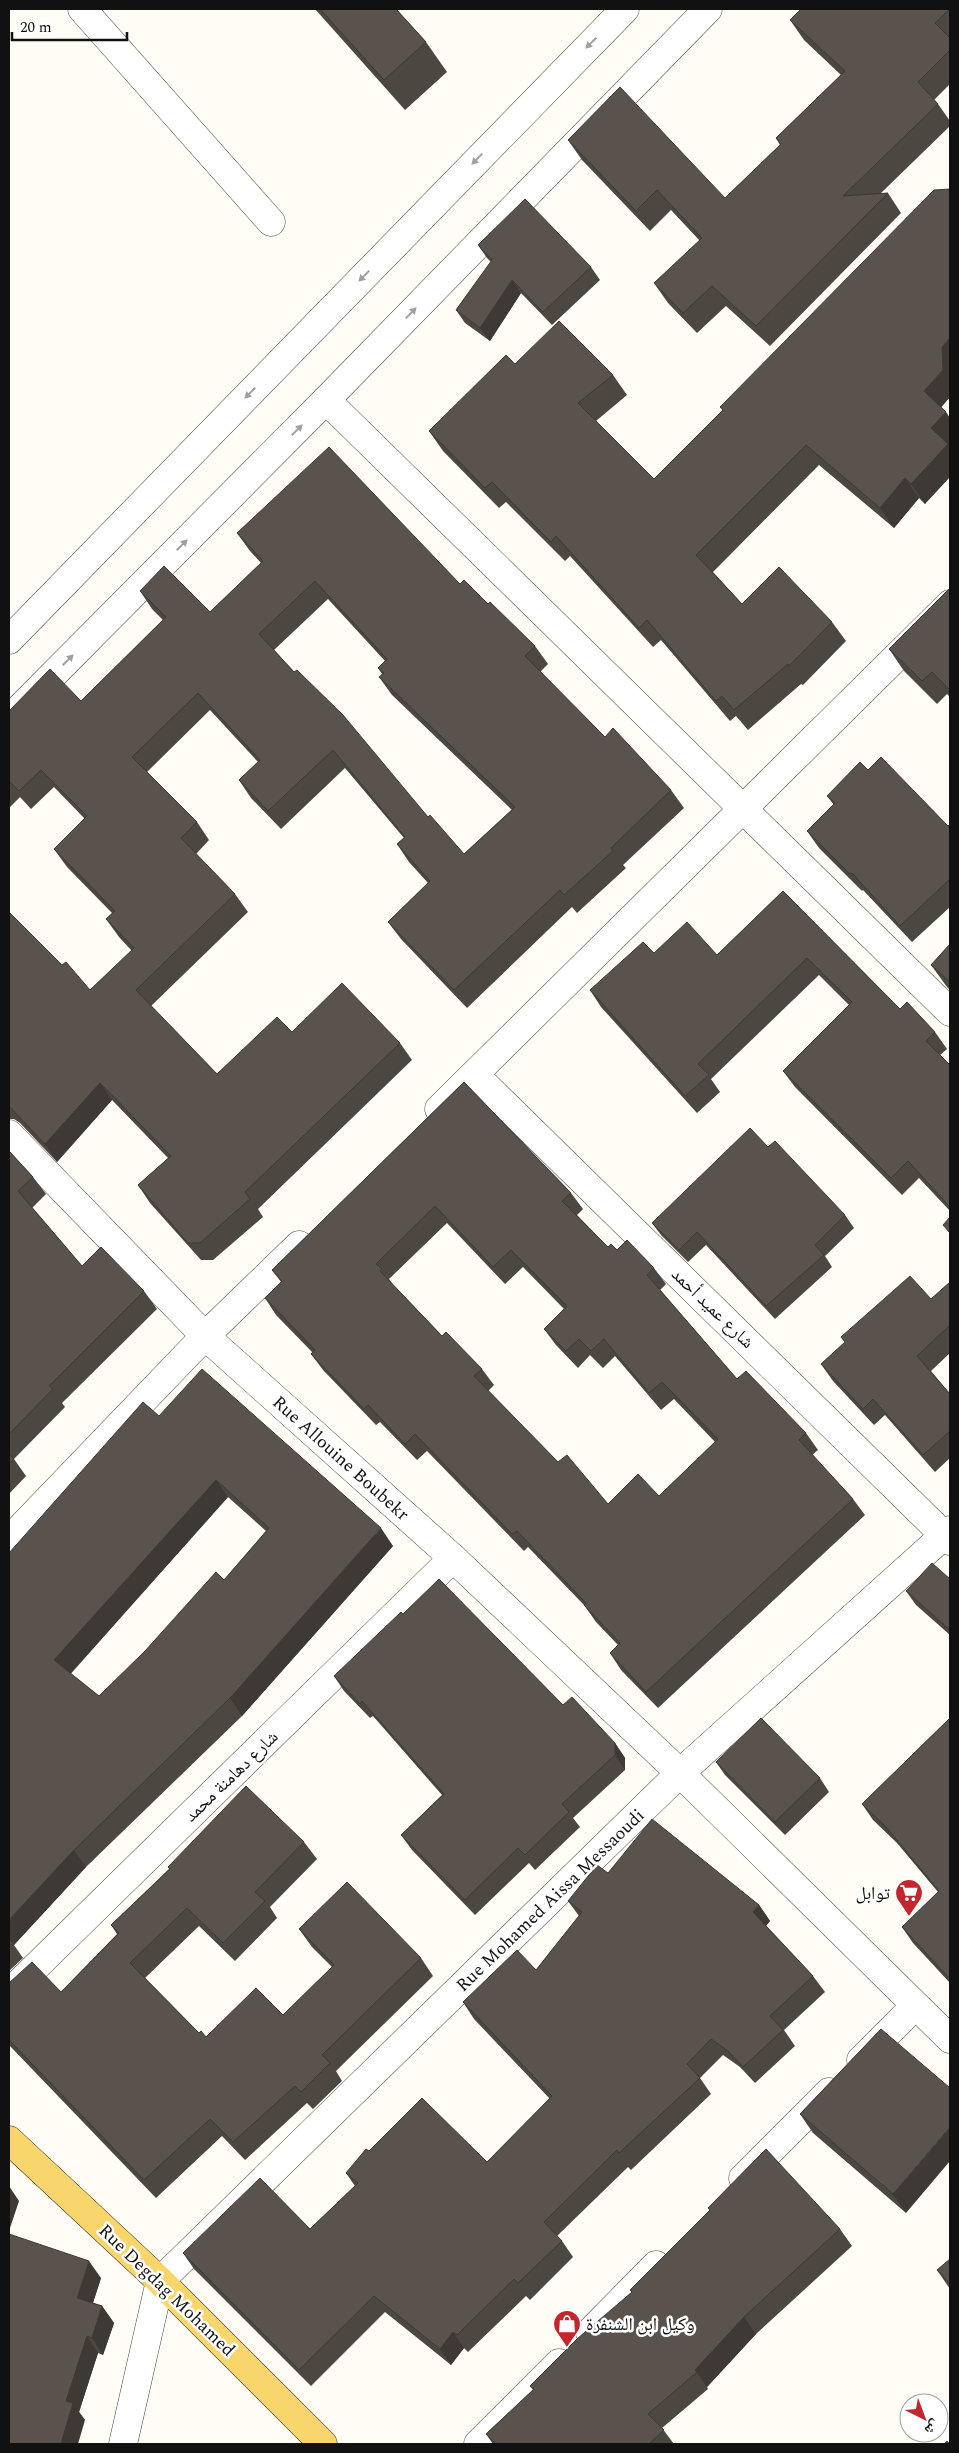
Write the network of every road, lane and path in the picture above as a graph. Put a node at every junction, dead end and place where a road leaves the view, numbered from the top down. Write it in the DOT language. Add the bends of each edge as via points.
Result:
graph roads {
  1 [pos="82,9"];
  2 [pos="625,9"];
  3 [pos="708,9"];
  4 [pos="271,222"];
  5 [pos="326,400"];
  6 [pos="950,604"];
  7 [pos="9,640"];
  8 [pos="9,719"];
  9 [pos="743,811"];
  10 [pos="950,1012"];
  11 [pos="475,1075"];
  12 [pos="418,1130"];
  13 [pos="9,1134"];
  14 [pos="319,1226"];
  15 [pos="205,1336"];
  16 [pos="948,1535"];
  17 [pos="9,1540"];
  18 [pos="453,1558"];
  19 [pos="680,1773"];
  20 [pos="9,1994"];
  21 [pos="915,2006"];
  22 [pos="950,2039"];
  23 [pos="9,2140"];
  24 [pos="725,2197"];
  25 [pos="675,2246"];
  26 [pos="160,2281"];
  27 [pos="123,2444"];
  28 [pos="323,2444"];
  29 [pos="478,2444"];
  1 -- 4 [label="street"];
  2 -- 7 [label="street, one-way"];
  5 -- 3 [label="street, one-way"];
  8 -- 5 [label="street, one-way"];
  5 -- 9 [label="street"];
  6 -- 9 [label="street"];
  9 -- 10 [label="street"];
  9 -- 11 [label="street"];
  11 -- 12 [label="street"];
  11 -- 16 [label="street, شارع عميد أحمد"];
  13 -- 15 [label="street, Rue Allouine Boubekr"];
  14 -- 15 [label="street"];
  15 -- 17 [label="street"];
  15 -- 18 [label="street, Rue Allouine Boubekr"];
  16 -- 19 [label="street, Rue Mohamed Aissa Messaoudi"];
  18 -- 19 [label="street, Rue Allouine Boubekr"];
  18 -- 20 [label="street, شارع دهامنة محمد"];
  19 -- 21 [label="street, Rue Allouine Boubekr"];
  19 -- 26 [label="street, Rue Mohamed Aissa Messaoudi"];
  21 -- 22 [label="street, Rue Allouine Boubekr"];
  21 -- 24 [label="street"];
  23 -- 26 [label="main road, Rue Degdag Mohamed"];
  25 -- 29 [label="street"];
  26 -- 27 [label="street"];
  26 -- 28 [label="main road, Rue Degdag Mohamed"];
}
